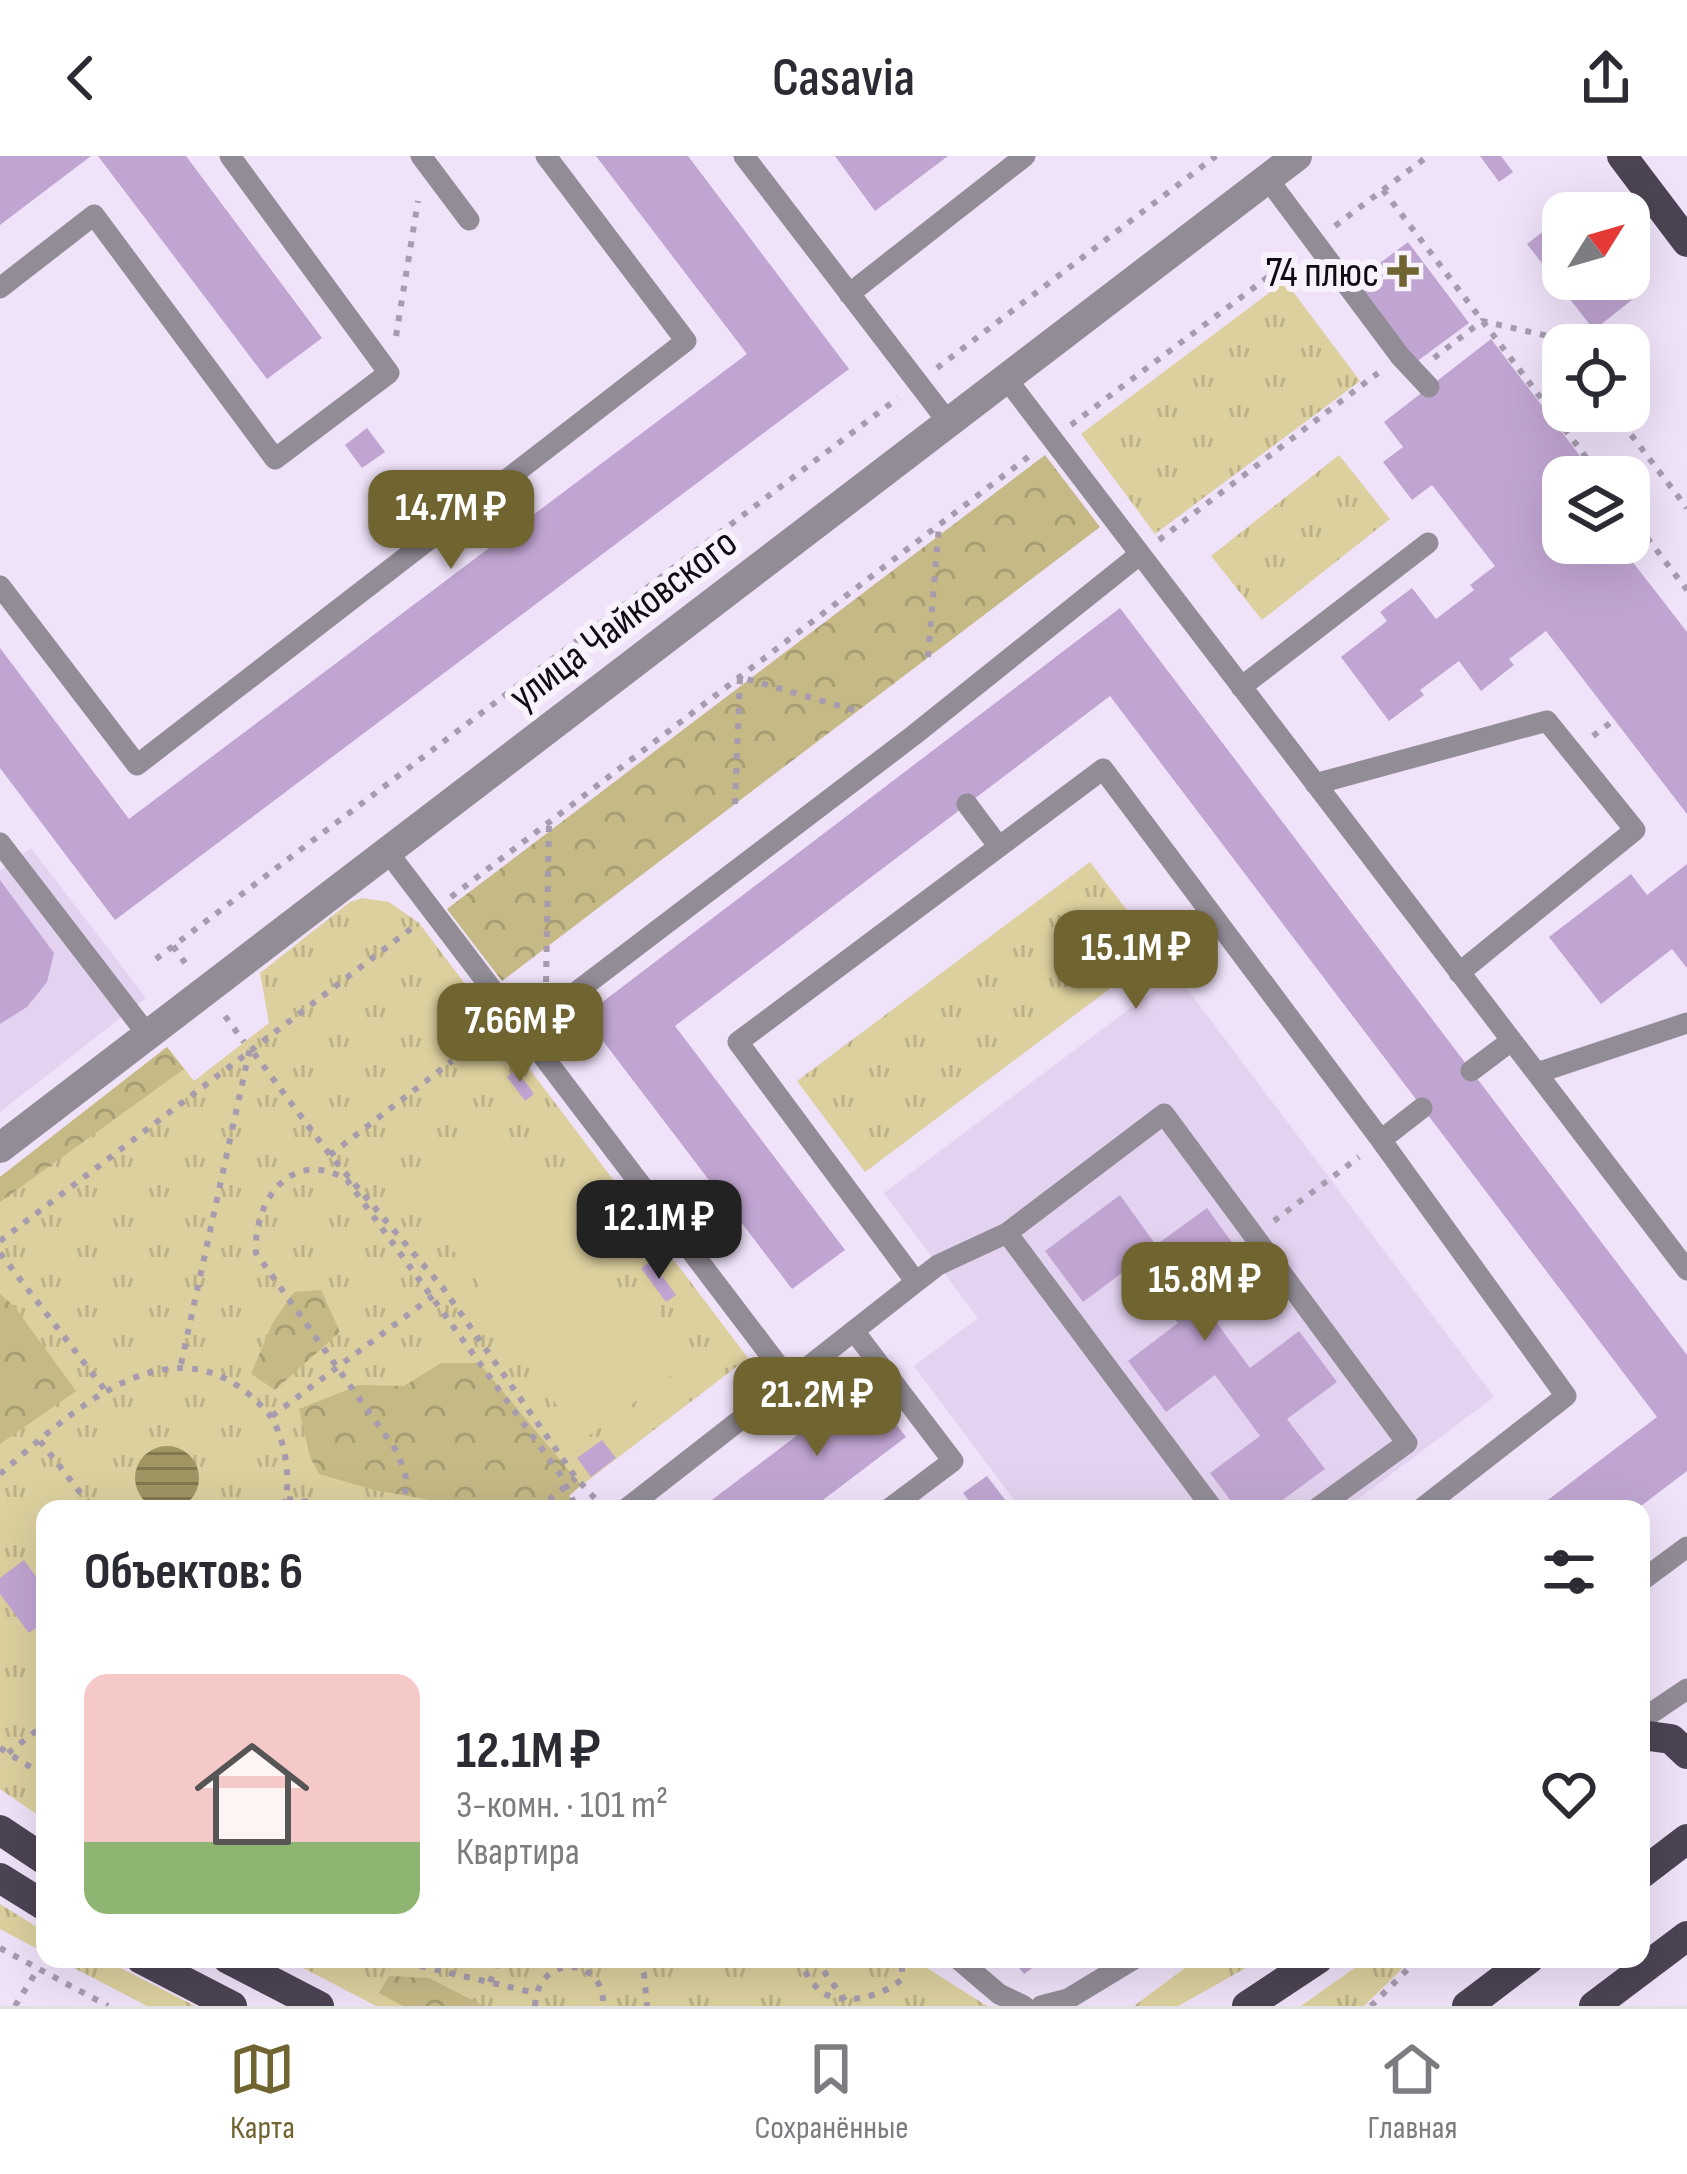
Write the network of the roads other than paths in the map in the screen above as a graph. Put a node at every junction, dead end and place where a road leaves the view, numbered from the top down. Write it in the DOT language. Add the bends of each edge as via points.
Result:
graph roads {
  1 [pos="230,156"];
  2 [pos="546,156"];
  3 [pos="1025,156"];
  4 [pos="1297,156"];
  5 [pos="1622,156"];
  6 [pos="747,157"];
  7 [pos="423,158"];
  8 [pos="1268,178"];
  9 [pos="469,220"];
  10 [pos="1687,242"];
  11 [pos="0,288"];
  12 [pos="849,294"];
  13 [pos="1414,372"];
  14 [pos="1005,377"];
  15 [pos="948,422"];
  16 [pos="1428,543"];
  17 [pos="1139,555"];
  18 [pos="0,586"];
  19 [pos="1241,687"];
  20 [pos="914,735"];
  21 [pos="929,754"];
  22 [pos="1315,784"];
  23 [pos="967,804"];
  24 [pos="0,843"];
  25 [pos="999,847"];
  26 [pos="387,850"];
  27 [pos="1459,973"];
  28 [pos="1687,1023"];
  29 [pos="525,1031"];
  30 [pos="147,1034"];
  31 [pos="1511,1041"];
  32 [pos="1471,1071"];
  33 [pos="1537,1073"];
  34 [pos="1422,1108"];
  35 [pos="1381,1140"];
  36 [pos="0,1148"];
  37 [pos="1007,1233"];
  38 [pos="1682,1254"];
  39 [pos="916,1282"];
  40 [pos="854,1331"];
  41 [pos="790,1381"];
  42 [pos="638,1500"];
  43 [pos="901,1500"];
  44 [pos="1206,1500"];
  45 [pos="1328,1500"];
  46 [pos="1433,1500"];
  47 [pos="1687,1547"];
  48 [pos="1650,1574"];
  49 [pos="1687,1689"];
  50 [pos="1650,1714"];
  51 [pos="1650,1736"];
  52 [pos="1687,1754"];
  53 [pos="0,1830"];
  54 [pos="1687,1840"];
  55 [pos="36,1853"];
  56 [pos="1650,1867"];
  57 [pos="0,1878"];
  58 [pos="36,1900"];
  59 [pos="1687,1936"];
  60 [pos="1650,1964"];
  61 [pos="158,1968"];
  62 [pos="245,1968"];
  63 [pos="969,1968"];
  64 [pos="1118,1968"];
  65 [pos="1304,1968"];
  66 [pos="1517,1968"];
  67 [pos="1644,1968"];
  68 [pos="232,2006"];
  69 [pos="319,2006"];
  70 [pos="1024,2006"];
  71 [pos="1041,2006"];
  72 [pos="1247,2006"];
  73 [pos="1467,2006"];
  74 [pos="1594,2006"];
  1 -- 11 [label="lane" via="389,374 275,459 94,215"];
  2 -- 18 [label="lane" via="686,341 137,765"];
  3 -- 12 [label="lane"];
  4 -- 8 [label="street, улица Чайковского"];
  5 -- 10 [label="main road"];
  6 -- 12 [label="lane"];
  7 -- 9 [label="lane"];
  8 -- 13 [label="lane"];
  8 -- 14 [label="street, улица Чайковского"];
  12 -- 15 [label="lane"];
  14 -- 15 [label="street, улица Чайковского"];
  14 -- 17 [label="lane"];
  15 -- 26 [label="street, улица Чайковского"];
  16 -- 19 [label="lane"];
  17 -- 19 [label="lane"];
  17 -- 20 [label="lane"];
  19 -- 22 [label="lane"];
  20 -- 21 [label="lane"];
  20 -- 29 [label="lane"];
  22 -- 27 [label="lane"];
  22 -- 27 [label="lane" via="1547,721 1635,830"];
  23 -- 25 [label="lane"];
  24 -- 30 [label="lane"];
  25 -- 35 [label="lane" via="1103,769"];
  25 -- 39 [label="lane" via="737,1042"];
  26 -- 29 [label="lane"];
  26 -- 30 [label="street, улица Чайковского"];
  27 -- 31 [label="lane"];
  28 -- 33 [label="lane"];
  29 -- 41 [label="lane"];
  30 -- 36 [label="street, улица Чайковского"];
  31 -- 32 [label="lane"];
  31 -- 33 [label="lane"];
  33 -- 38 [label="lane"];
  34 -- 35 [label="lane"];
  35 -- 46 [label="lane" via="1566,1396"];
  37 -- 39 [label="lane"];
  37 -- 44 [label="lane"];
  37 -- 45 [label="lane" via="1164,1114 1407,1443"];
  39 -- 40 [label="lane"];
  40 -- 41 [label="lane"];
  40 -- 43 [label="lane" via="952,1461"];
  41 -- 42 [label="lane"];
  47 -- 48 [label="lane"];
  49 -- 50 [label="lane"];
  51 -- 52 [label="main road" via="1671,1739"];
  53 -- 55 [label="main road"];
  54 -- 56 [label="main road"];
  57 -- 58 [label="main road"];
  59 -- 60 [label="main road"];
  61 -- 68 [label="main road"];
  62 -- 69 [label="main road"];
  63 -- 70 [label="lane"];
  64 -- 71 [label="lane"];
  65 -- 72 [label="main road"];
  66 -- 73 [label="main road"];
  67 -- 74 [label="main road"];
}
